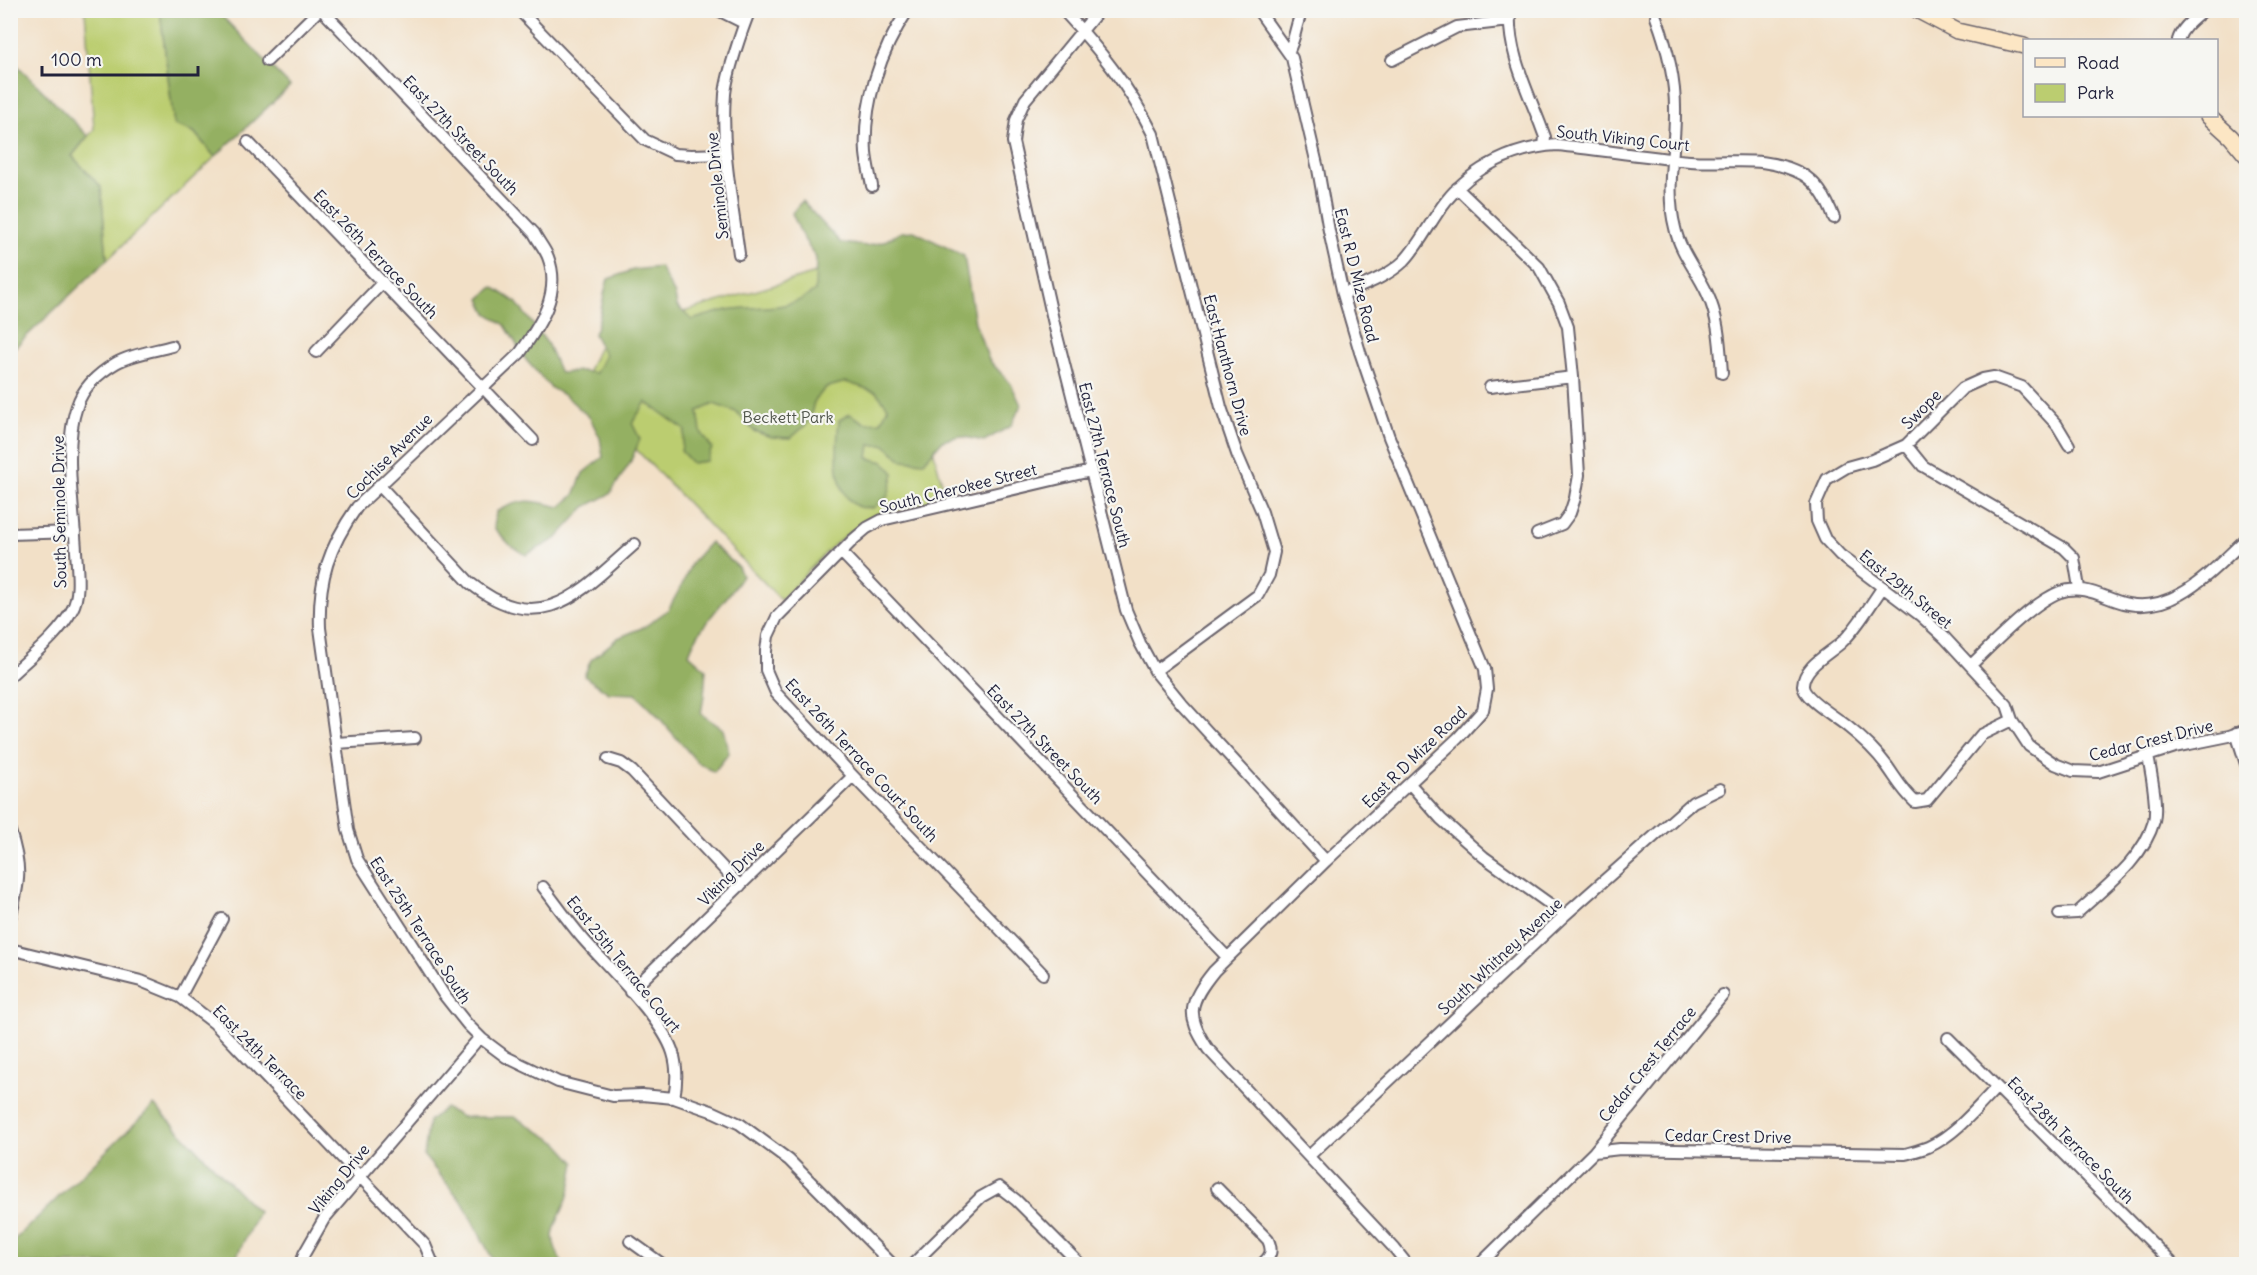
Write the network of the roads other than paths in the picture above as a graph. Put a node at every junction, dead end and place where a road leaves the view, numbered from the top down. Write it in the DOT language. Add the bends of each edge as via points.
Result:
graph roads {
  1 [pos="321,10"];
  2 [pos="519,10"];
  3 [pos="718,10"];
  4 [pos="750,10"];
  5 [pos="908,10"];
  6 [pos="1063,10"];
  7 [pos="1099,10"];
  8 [pos="1258,10"];
  9 [pos="1303,10"];
  10 [pos="1917,10"];
  11 [pos="2204,10"];
  12 [pos="1510,16"];
  13 [pos="1656,17"];
  14 [pos="744,23"];
  15 [pos="1082,31"];
  16 [pos="2178,39"];
  17 [pos="2023,46"];
  18 [pos="1288,52"];
  19 [pos="1392,60"];
  20 [pos="267,61"];
  21 [pos="2209,117"];
  22 [pos="248,142"];
  23 [pos="1544,146"];
  24 [pos="725,154"];
  25 [pos="2247,155"];
  26 [pos="1672,159"];
  27 [pos="873,186"];
  28 [pos="1457,189"];
  29 [pos="1834,218"];
  30 [pos="739,254"];
  31 [pos="383,282"];
  32 [pos="551,294"];
  33 [pos="1343,294"];
  34 [pos="172,346"];
  35 [pos="316,352"];
  36 [pos="1722,373"];
  37 [pos="1573,377"];
  38 [pos="482,387"];
  39 [pos="1490,387"];
  40 [pos="533,440"];
  41 [pos="1906,445"];
  42 [pos="2069,445"];
  43 [pos="1091,471"];
  44 [pos="379,485"];
  45 [pos="1816,504"];
  46 [pos="75,532"];
  47 [pos="10,534"];
  48 [pos="1537,534"];
  49 [pos="2247,539"];
  50 [pos="635,544"];
  51 [pos="841,552"];
  52 [pos="1883,587"];
  53 [pos="2079,588"];
  54 [pos="1971,665"];
  55 [pos="1155,671"];
  56 [pos="10,676"];
  57 [pos="2012,720"];
  58 [pos="2241,731"];
  59 [pos="415,738"];
  60 [pos="336,743"];
  61 [pos="2148,756"];
  62 [pos="608,759"];
  63 [pos="2247,764"];
  64 [pos="853,776"];
  65 [pos="1410,784"];
  66 [pos="1720,789"];
  67 [pos="10,831"];
  68 [pos="1326,861"];
  69 [pos="740,886"];
  70 [pos="543,887"];
  71 [pos="2060,914"];
  72 [pos="1565,915"];
  73 [pos="10,918"];
  74 [pos="222,919"];
  75 [pos="10,949"];
  76 [pos="1227,957"];
  77 [pos="1043,974"];
  78 [pos="630,992"];
  79 [pos="1723,995"];
  80 [pos="180,998"];
  81 [pos="480,1037"];
  82 [pos="1948,1038"];
  83 [pos="1997,1087"];
  84 [pos="674,1098"];
  85 [pos="1594,1152"];
  86 [pos="1309,1156"];
  87 [pos="360,1175"];
  88 [pos="1217,1188"];
  89 [pos="630,1241"];
  90 [pos="1266,1260"];
  91 [pos="432,1263"];
  92 [pos="301,1264"];
  93 [pos="662,1264"];
  94 [pos="892,1264"];
  95 [pos="913,1264"];
  96 [pos="1080,1264"];
  97 [pos="1407,1264"];
  98 [pos="1479,1264"];
  99 [pos="2173,1264"];
  1 -- 20 [label="street"];
  1 -- 32 [label="street, East 27th Street South" via="534,233 548,256"];
  2 -- 24 [label="street" via="645,140 675,154"];
  3 -- 14 [label="street"];
  4 -- 14 [label="street, Seminole Drive"];
  5 -- 27 [label="street" via="886,48 875,80 866,154"];
  6 -- 15 [label="street, East Hanthorn Drive"];
  7 -- 15 [label="street, East 27th Terrace South"];
  8 -- 18 [label="street, East R D Mize Road"];
  9 -- 18 [label="street"];
  10 -- 17 [label="main road" via="1957,31"];
  11 -- 16 [label="street"];
  12 -- 19 [label="street" via="1457,27"];
  12 -- 23 [label="street" via="1514,54 1545,137"];
  13 -- 26 [label="street" via="1674,84"];
  14 -- 24 [label="street, Seminole Drive" via="725,92"];
  15 -- 43 [label="street, East 27th Terrace South" via="1025,100 1016,120 1013,142"];
  15 -- 55 [label="street, East Hanthorn Drive" via="1122,78 1153,134 1221,407 1274,552 1269,575 1258,595"];
  18 -- 33 [label="street, East R D Mize Road" via="1318,169"];
  21 -- 25 [label="main road"];
  22 -- 31 [label="street, East 26th Terrace South"];
  23 -- 26 [label="street, South Viking Court"];
  23 -- 28 [label="street, South Viking Court" via="1506,155 1476,172"];
  24 -- 30 [label="street, Seminole Drive"];
  26 -- 29 [label="street, South Viking Court" via="1751,160 1785,166 1809,179"];
  26 -- 36 [label="street" via="1669,194 1675,229 1708,294 1717,326"];
  28 -- 33 [label="street, South Viking Court" via="1402,263"];
  28 -- 37 [label="street" via="1539,267 1568,327"];
  31 -- 35 [label="street"];
  31 -- 38 [label="street, East 26th Terrace South"];
  32 -- 38 [label="street, Cochise Avenue" via="541,323 520,353"];
  33 -- 65 [label="street, East R D Mize Road" via="1389,437 1485,669 1483,710"];
  34 -- 46 [label="street, South Seminole Drive" via="118,362 92,381 82,394 70,441"];
  37 -- 39 [label="street"];
  37 -- 48 [label="street" via="1579,456 1575,498 1562,524"];
  38 -- 40 [label="street, East 26th Terrace South"];
  38 -- 44 [label="street, Cochise Avenue"];
  41 -- 42 [label="street, Swope" via="1963,388 1994,377 2022,387 2057,425"];
  41 -- 45 [label="street, Swope" via="1847,467 1827,479"];
  41 -- 53 [label="street" via="1923,466 2064,548 2074,558"];
  43 -- 51 [label="street, South Cherokee Street" via="882,520"];
  43 -- 55 [label="street, East 27th Terrace South" via="1126,610"];
  44 -- 50 [label="street" via="470,583 486,596 509,606 535,609 567,600"];
  44 -- 60 [label="street, Cochise Avenue" via="341,530 322,583 320,628"];
  45 -- 52 [label="street, East 29th Street" via="1817,521 1825,539"];
  46 -- 47 [label="street"];
  46 -- 56 [label="street, South Seminole Drive" via="74,608"];
  49 -- 53 [label="street" via="2203,578 2169,601 2145,606 2129,604"];
  51 -- 64 [label="street, East 26th Terrace Court South" via="777,617 768,636 766,670 777,693"];
  51 -- 76 [label="street, East 27th Street South"];
  52 -- 54 [label="street, East 29th Street" via="1921,615"];
  52 -- 57 [label="street" via="1844,640 1807,671 1803,683 1809,698 1862,738 1915,802 1927,800 1981,735"];
  53 -- 54 [label="street" via="2059,592 2046,600"];
  54 -- 57 [label="street, East 29th Street" via="2007,705"];
  55 -- 68 [label="street, East 27th Terrace South"];
  57 -- 61 [label="street, Cedar Crest Drive" via="2029,746 2073,771 2098,771"];
  58 -- 61 [label="street, Cedar Crest Drive"];
  58 -- 63 [label="street"];
  59 -- 60 [label="street"];
  60 -- 81 [label="street, East 25th Terrace South" via="348,830 357,859 444,995"];
  61 -- 71 [label="street" via="2154,819 2142,846 2123,870 2077,913"];
  62 -- 69 [label="street" via="632,771"];
  64 -- 69 [label="street, Viking Drive"];
  64 -- 77 [label="street, East 26th Terrace Court South"];
  65 -- 68 [label="street, East R D Mize Road"];
  65 -- 72 [label="street" via="1441,819 1484,857"];
  66 -- 72 [label="street, South Whitney Avenue" via="1693,802"];
  67 -- 73 [label="street" via="20,869"];
  68 -- 76 [label="street, East R D Mize Road"];
  69 -- 78 [label="street, Viking Drive"];
  70 -- 78 [label="street, East 25th Terrace Court"];
  72 -- 86 [label="street, South Whitney Avenue"];
  74 -- 80 [label="street"];
  75 -- 80 [label="street, East 24th Terrace" via="141,981"];
  76 -- 86 [label="street, East R D Mize Road" via="1199,990 1192,1016 1195,1030 1208,1049"];
  78 -- 84 [label="street, East 25th Terrace Court" via="670,1045 677,1069"];
  79 -- 85 [label="street, Cedar Crest Terrace"];
  80 -- 87 [label="street, East 24th Terrace" via="214,1023"];
  81 -- 84 [label="street, East 25th Terrace South" via="506,1057 558,1082 613,1096"];
  81 -- 87 [label="street, Viking Drive"];
  82 -- 83 [label="street, East 28th Terrace South"];
  83 -- 85 [label="street, Cedar Crest Drive" via="1949,1133 1929,1147 1905,1154 1620,1149"];
  83 -- 99 [label="street, East 28th Terrace South"];
  84 -- 94 [label="street, East 25th Terrace South" via="740,1124 774,1148"];
  85 -- 98 [label="street"];
  86 -- 97 [label="street, East R D Mize Road"];
  87 -- 91 [label="street, East 24th Terrace" via="425,1245"];
  87 -- 92 [label="street, Viking Drive" via="324,1219"];
  88 -- 90 [label="street" via="1268,1240 1272,1248"];
  89 -- 93 [label="street"];
  95 -- 96 [label="street" via="981,1197 999,1187"];
}
